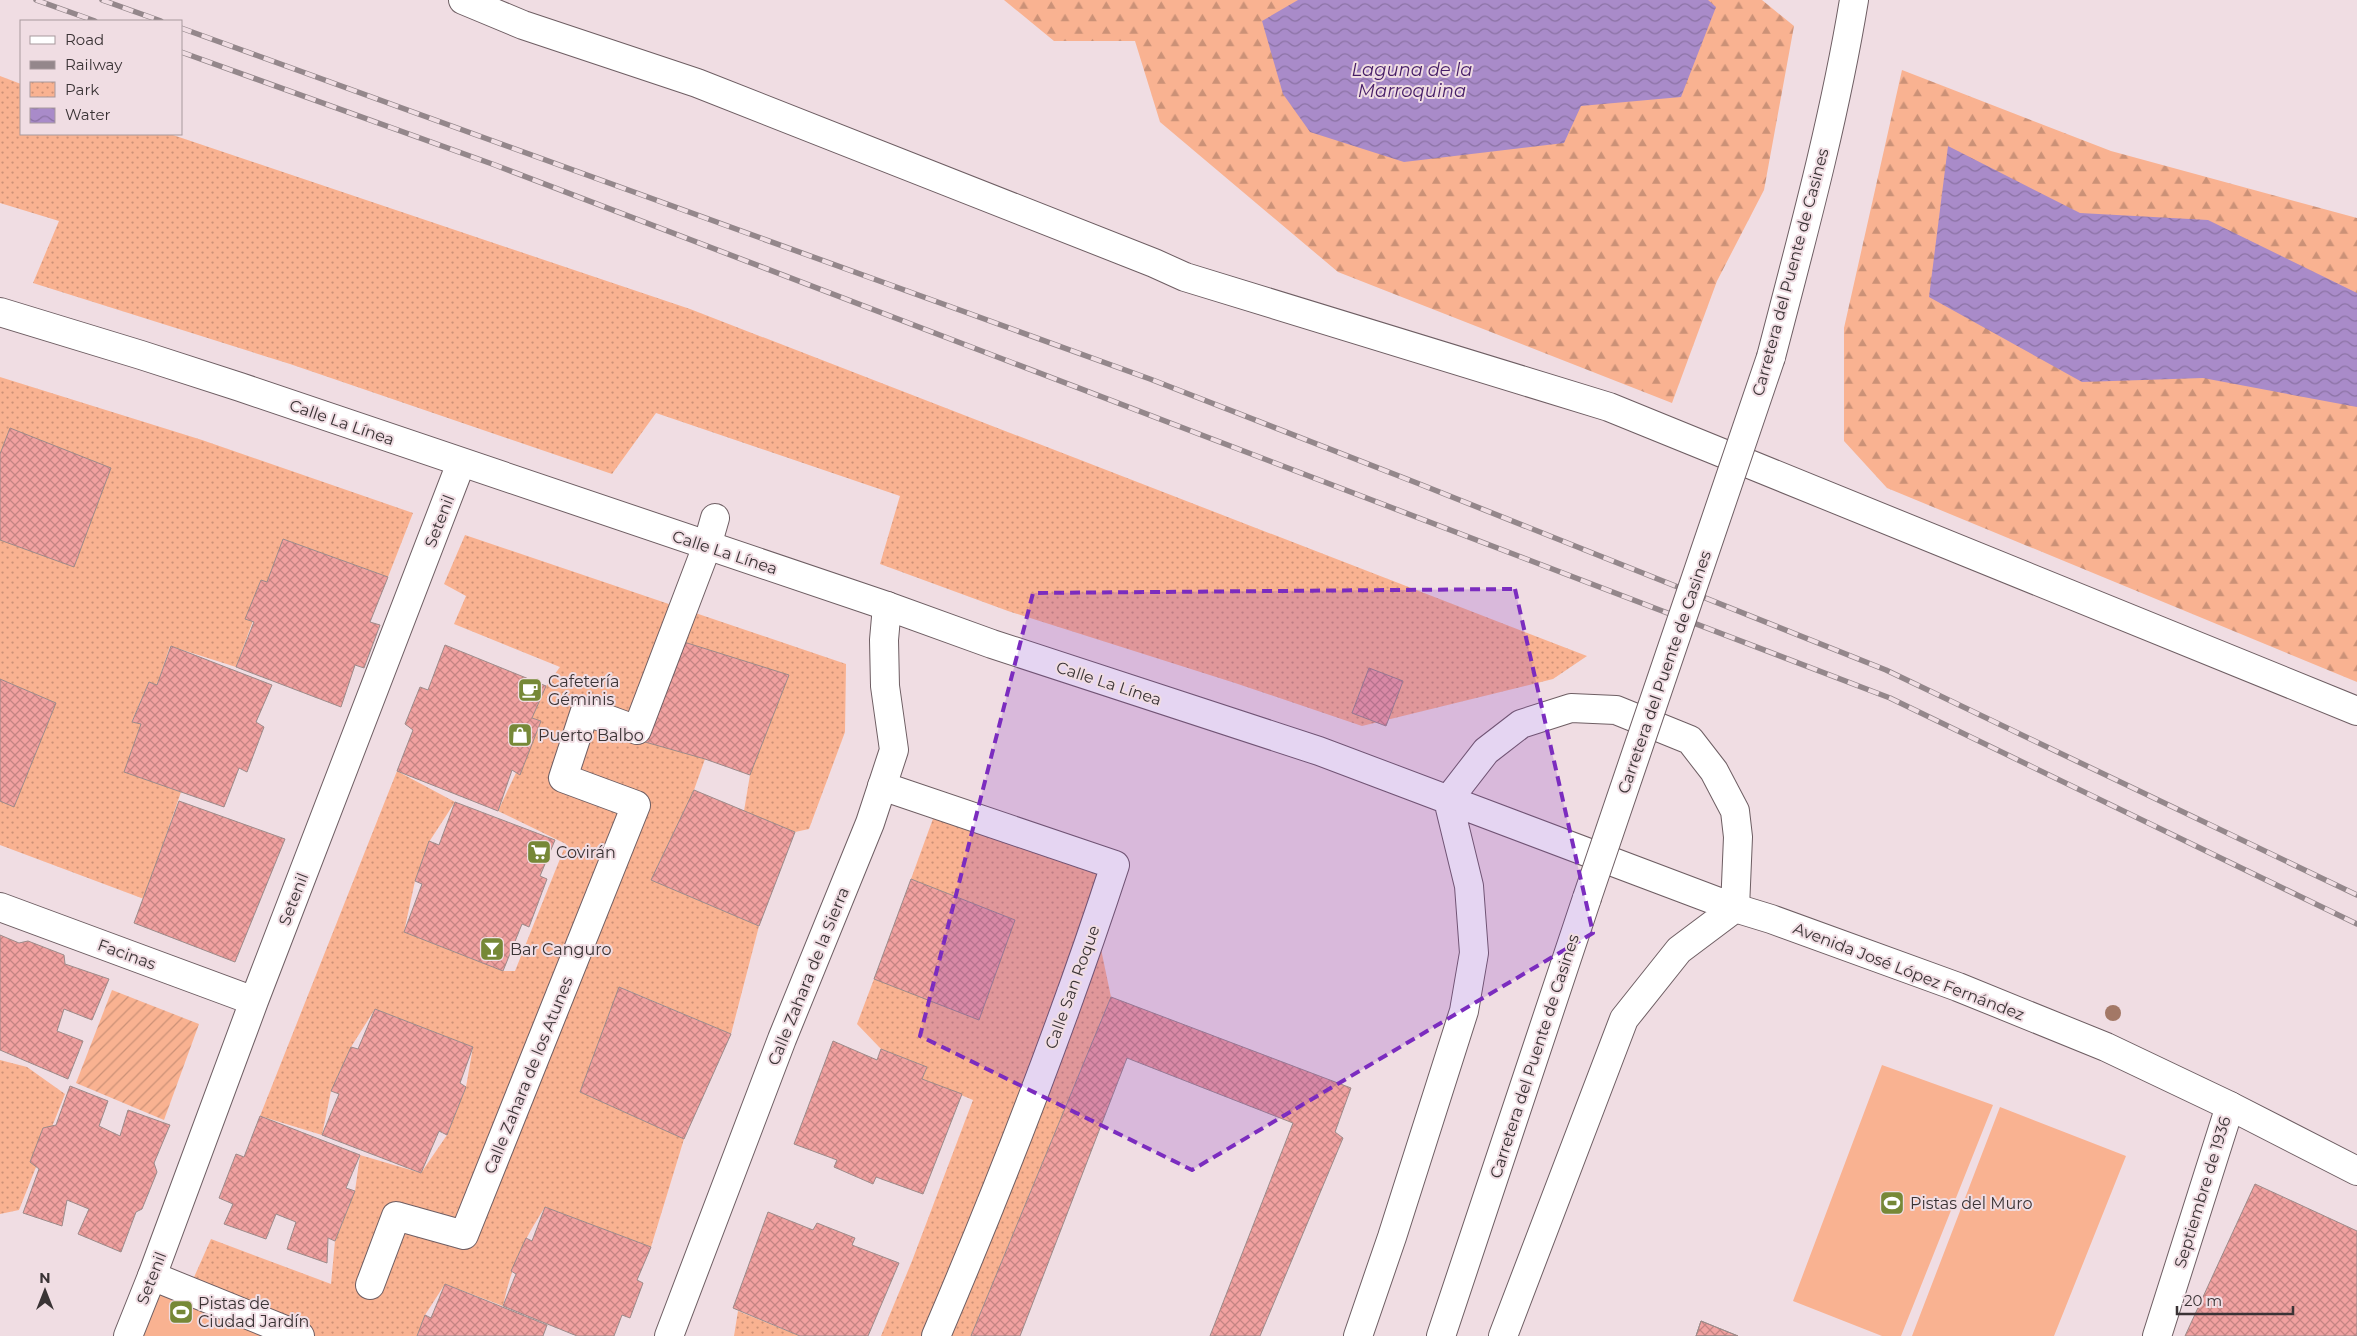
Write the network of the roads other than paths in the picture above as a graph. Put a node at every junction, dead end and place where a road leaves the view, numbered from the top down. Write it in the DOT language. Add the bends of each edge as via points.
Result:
graph roads {
  1 [pos="463,0"];
  2 [pos="1854,0"];
  3 [pos="0,312"];
  4 [pos="461,463"];
  5 [pos="715,518"];
  6 [pos="707,546"];
  7 [pos="887,606"];
  8 [pos="2357,711"];
  9 [pos="882,786"];
  10 [pos="1448,800"];
  11 [pos="0,906"];
  12 [pos="1736,908"];
  13 [pos="254,1001"];
  14 [pos="2230,1106"];
  15 [pos="2357,1171"];
  16 [pos="152,1276"];
  17 [pos="370,1285"];
  18 [pos="128,1336"];
  19 [pos="300,1336"];
  20 [pos="669,1336"];
  21 [pos="936,1336"];
  22 [pos="1358,1336"];
  23 [pos="1440,1336"];
  24 [pos="1503,1336"];
  25 [pos="2157,1336"];
  1 -- 8 [label="street" via="524,25 697,83 1185,277 1609,407"];
  2 -- 23 [label="street, Carretera del Puente de Casines, bridge" via="1815,191 1771,356"];
  3 -- 4 [label="street, Calle La Línea" via="142,355"];
  4 -- 6 [label="street, Calle La Línea"];
  4 -- 13 [label="street, Setenil"];
  5 -- 6 [label="street"];
  6 -- 7 [label="street, Calle La Línea"];
  6 -- 17 [label="street, Calle Zahara de los Atunes" via="637,730 585,711 563,778 636,806 464,1235 396,1216"];
  7 -- 9 [label="street, Calle Zahara de la Sierra" via="885,686 894,750"];
  7 -- 10 [label="street, Calle La Línea" via="992,644 1319,751"];
  9 -- 20 [label="street, Calle Zahara de la Sierra" via="870,824 782,1039"];
  9 -- 21 [label="street, Calle San Roque" via="1115,865 1082,965"];
  10 -- 12 [label="street, Avenida José López Fernández"];
  10 -- 12 [label="street" via="1486,751 1520,724 1571,708 1616,710 1690,740 1714,771 1735,811 1738,837"];
  10 -- 22 [label="street" via="1469,886 1474,953 1464,1011"];
  11 -- 13 [label="street, Facinas"];
  12 -- 14 [label="street, Avenida José López Fernández" via="1977,995 2106,1047"];
  12 -- 24 [label="street" via="1679,950 1624,1019"];
  13 -- 16 [label="street, Setenil"];
  14 -- 15 [label="street, Avenida José López Fernández"];
  14 -- 25 [label="street, Septiembre de 1936"];
  16 -- 18 [label="street, Setenil"];
  16 -- 19 [label="street"];
}
